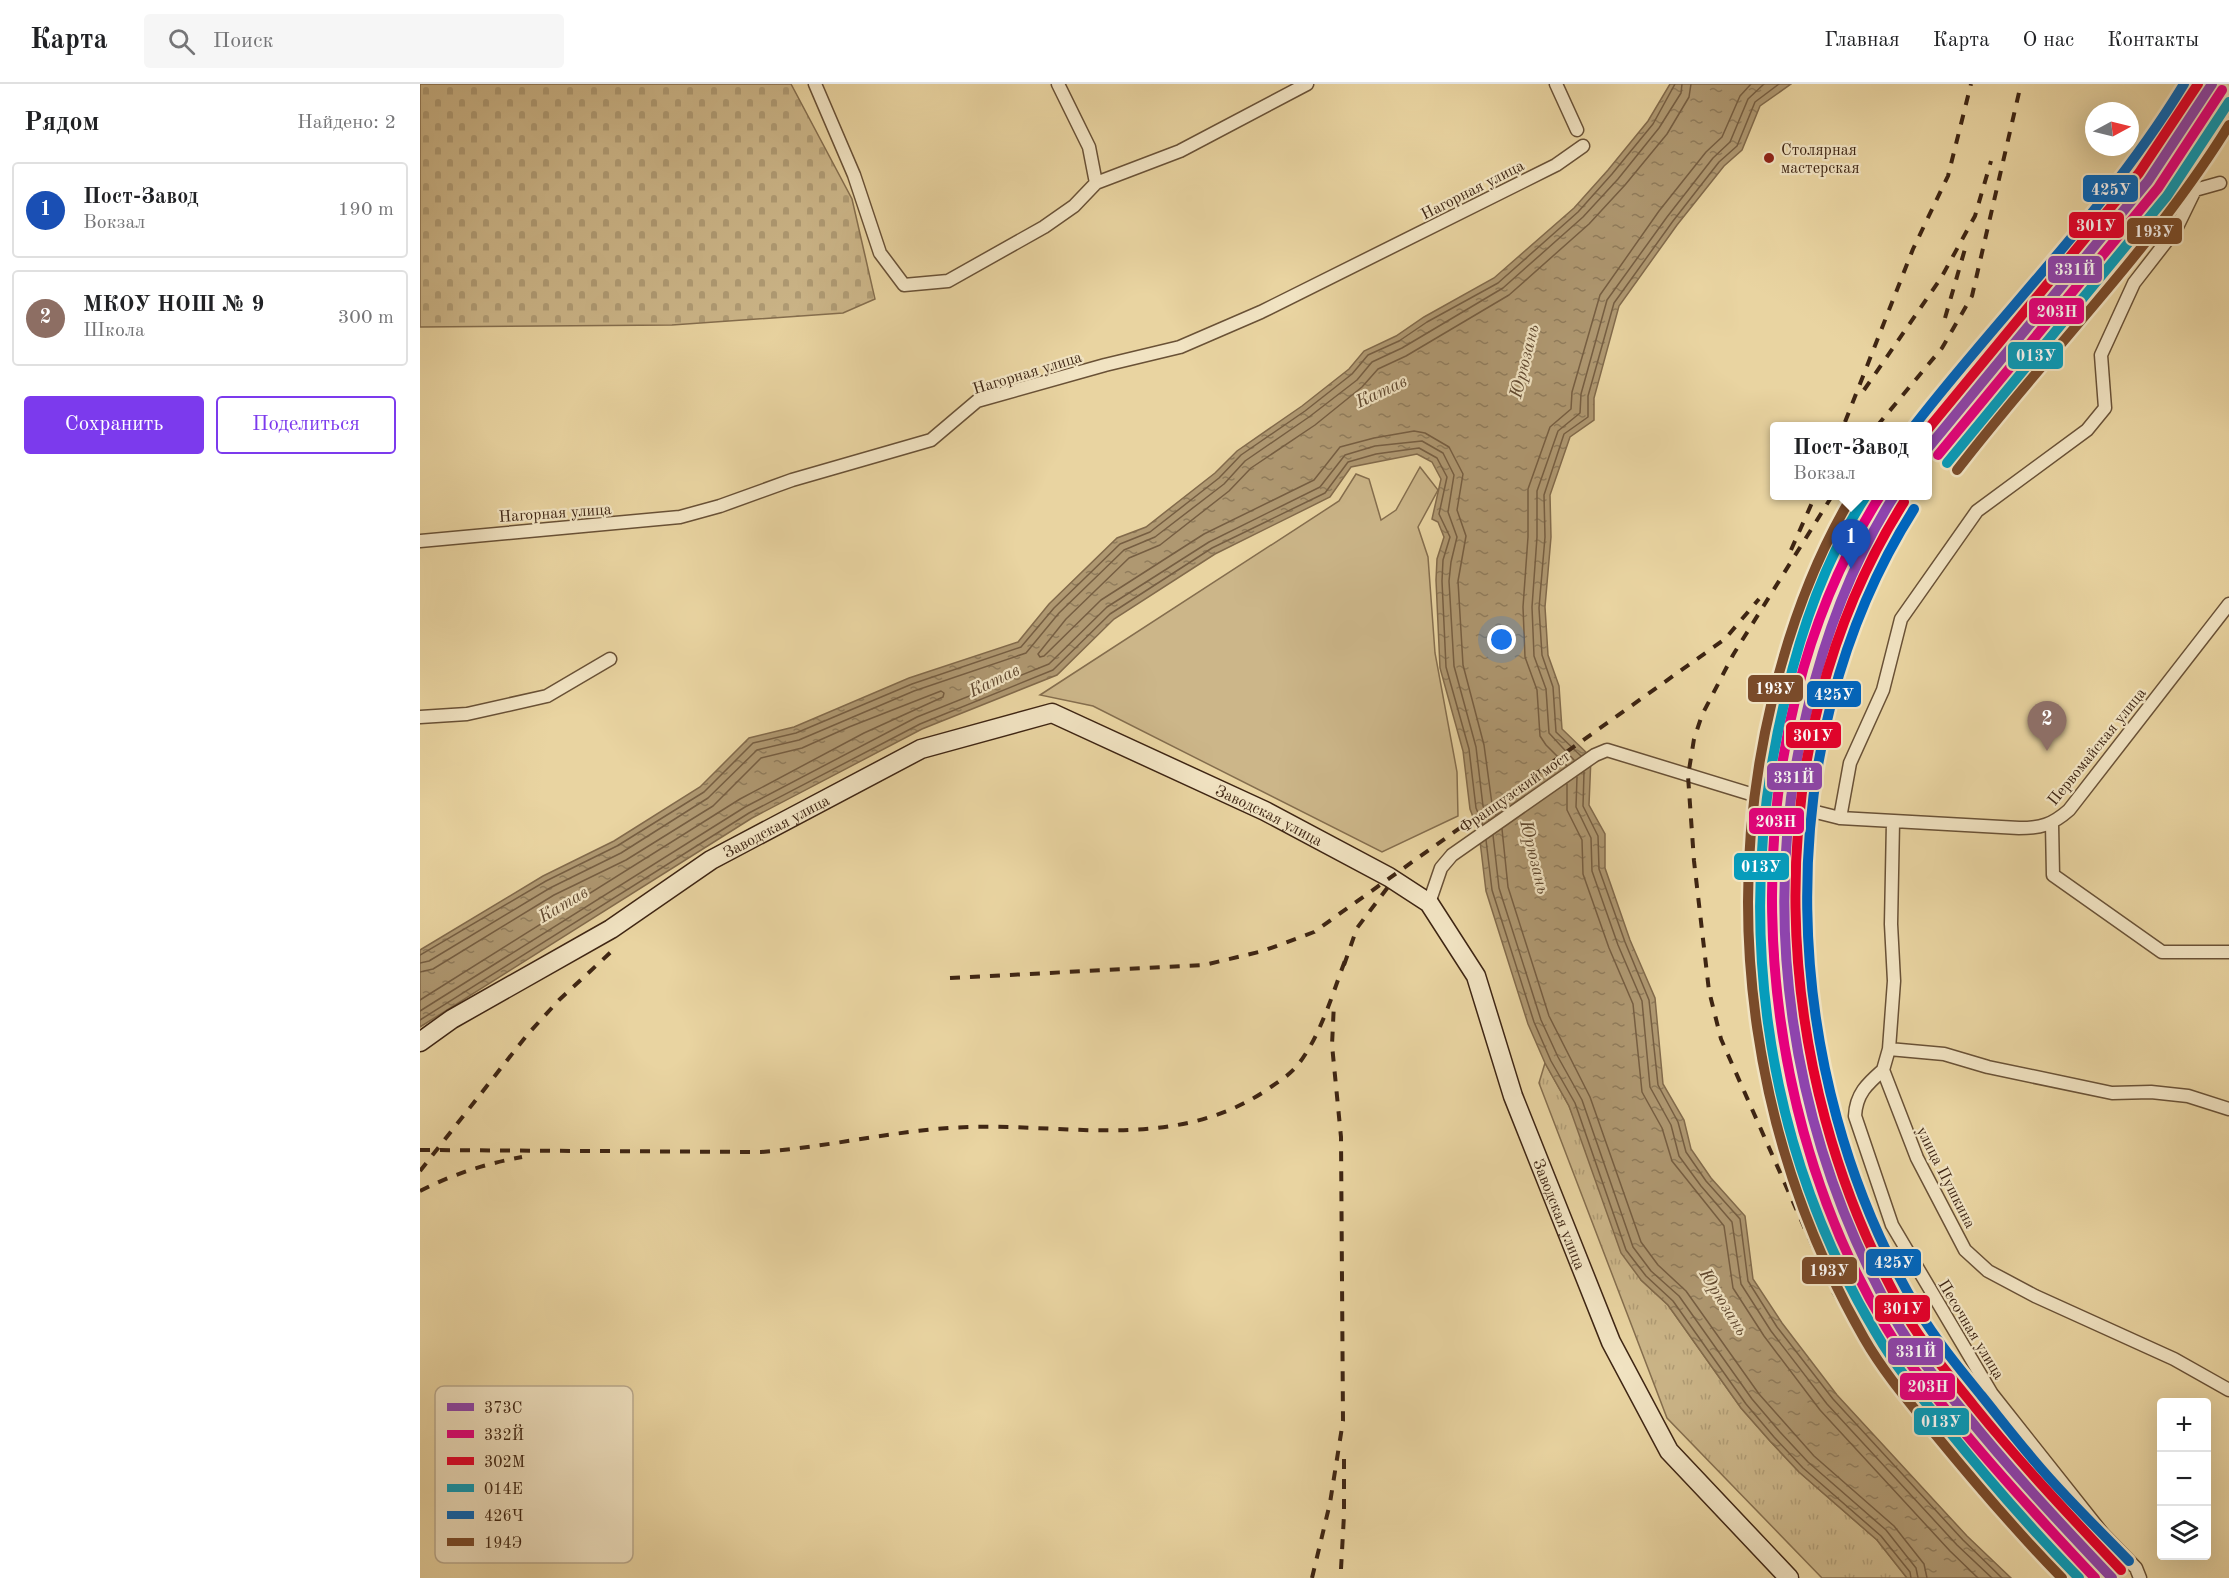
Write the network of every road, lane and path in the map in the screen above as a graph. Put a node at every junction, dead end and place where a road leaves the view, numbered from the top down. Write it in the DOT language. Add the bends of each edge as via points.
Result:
graph roads {
  1 [pos="815,84"];
  2 [pos="1058,84"];
  3 [pos="1307,84"];
  4 [pos="1556,84"];
  5 [pos="1577,130"];
  6 [pos="1582,146"];
  7 [pos="1096,183"];
  8 [pos="2220,183"];
  9 [pos="420,541"];
  10 [pos="2229,604"];
  11 [pos="609,659"];
  12 [pos="420,717"];
  13 [pos="1595,755"];
  14 [pos="1840,818"];
  15 [pos="1893,822"];
  16 [pos="2052,824"];
  17 [pos="1429,903"];
  18 [pos="2229,952"];
  19 [pos="420,1042"];
  20 [pos="1889,1049"];
  21 [pos="1883,1070"];
  22 [pos="2229,1109"];
  23 [pos="2229,1390"];
  24 [pos="1789,1578"];
  25 [pos="2139,1578"];
  1 -- 7 [label="street" via="854,175 880,253 904,285 948,281 1044,227 1074,206"];
  2 -- 7 [label="street" via="1089,147"];
  3 -- 7 [label="street" via="1180,151"];
  4 -- 5 [label="street"];
  6 -- 9 [label="street, Нагорная улица" via="1556,165 1261,312 1180,347 977,402 931,440 680,517"];
  8 -- 14 [label="street" via="2195,190 2176,230 2134,283 2102,355 2105,408 2087,430 1977,511 1901,619 1883,690 1850,763"];
  10 -- 16 [label="street, Первомайская улица" via="2069,810"];
  11 -- 12 [label="street" via="547,696 467,714"];
  13 -- 14 [label="street, Первомайская улица" via="1607,750"];
  13 -- 17 [label="street, Французский мост" via="1452,855 1441,868"];
  14 -- 15 [label="street, Первомайская улица"];
  15 -- 16 [label="street, Первомайская улица" via="2019,828"];
  15 -- 20 [label="street" via="1894,981"];
  16 -- 18 [label="street" via="2053,875 2162,952"];
  17 -- 19 [label="street, Заводская улица" via="1389,877 1265,811 1052,713 921,749 711,860 610,929 452,1019"];
  17 -- 24 [label="street, Заводская улица" via="1476,976 1513,1096 1611,1342 1669,1451"];
  20 -- 21 [label="street"];
  20 -- 22 [label="street" via="1944,1054 2112,1093 2188,1096"];
  21 -- 23 [label="street, улица Пушкина" via="1917,1158 1965,1250 1988,1271 2035,1296 2144,1344"];
  21 -- 25 [label="street, Песочная улица" via="1865,1085 1855,1101 1855,1116 1892,1224 1992,1394 2103,1534 2136,1568"];
}
